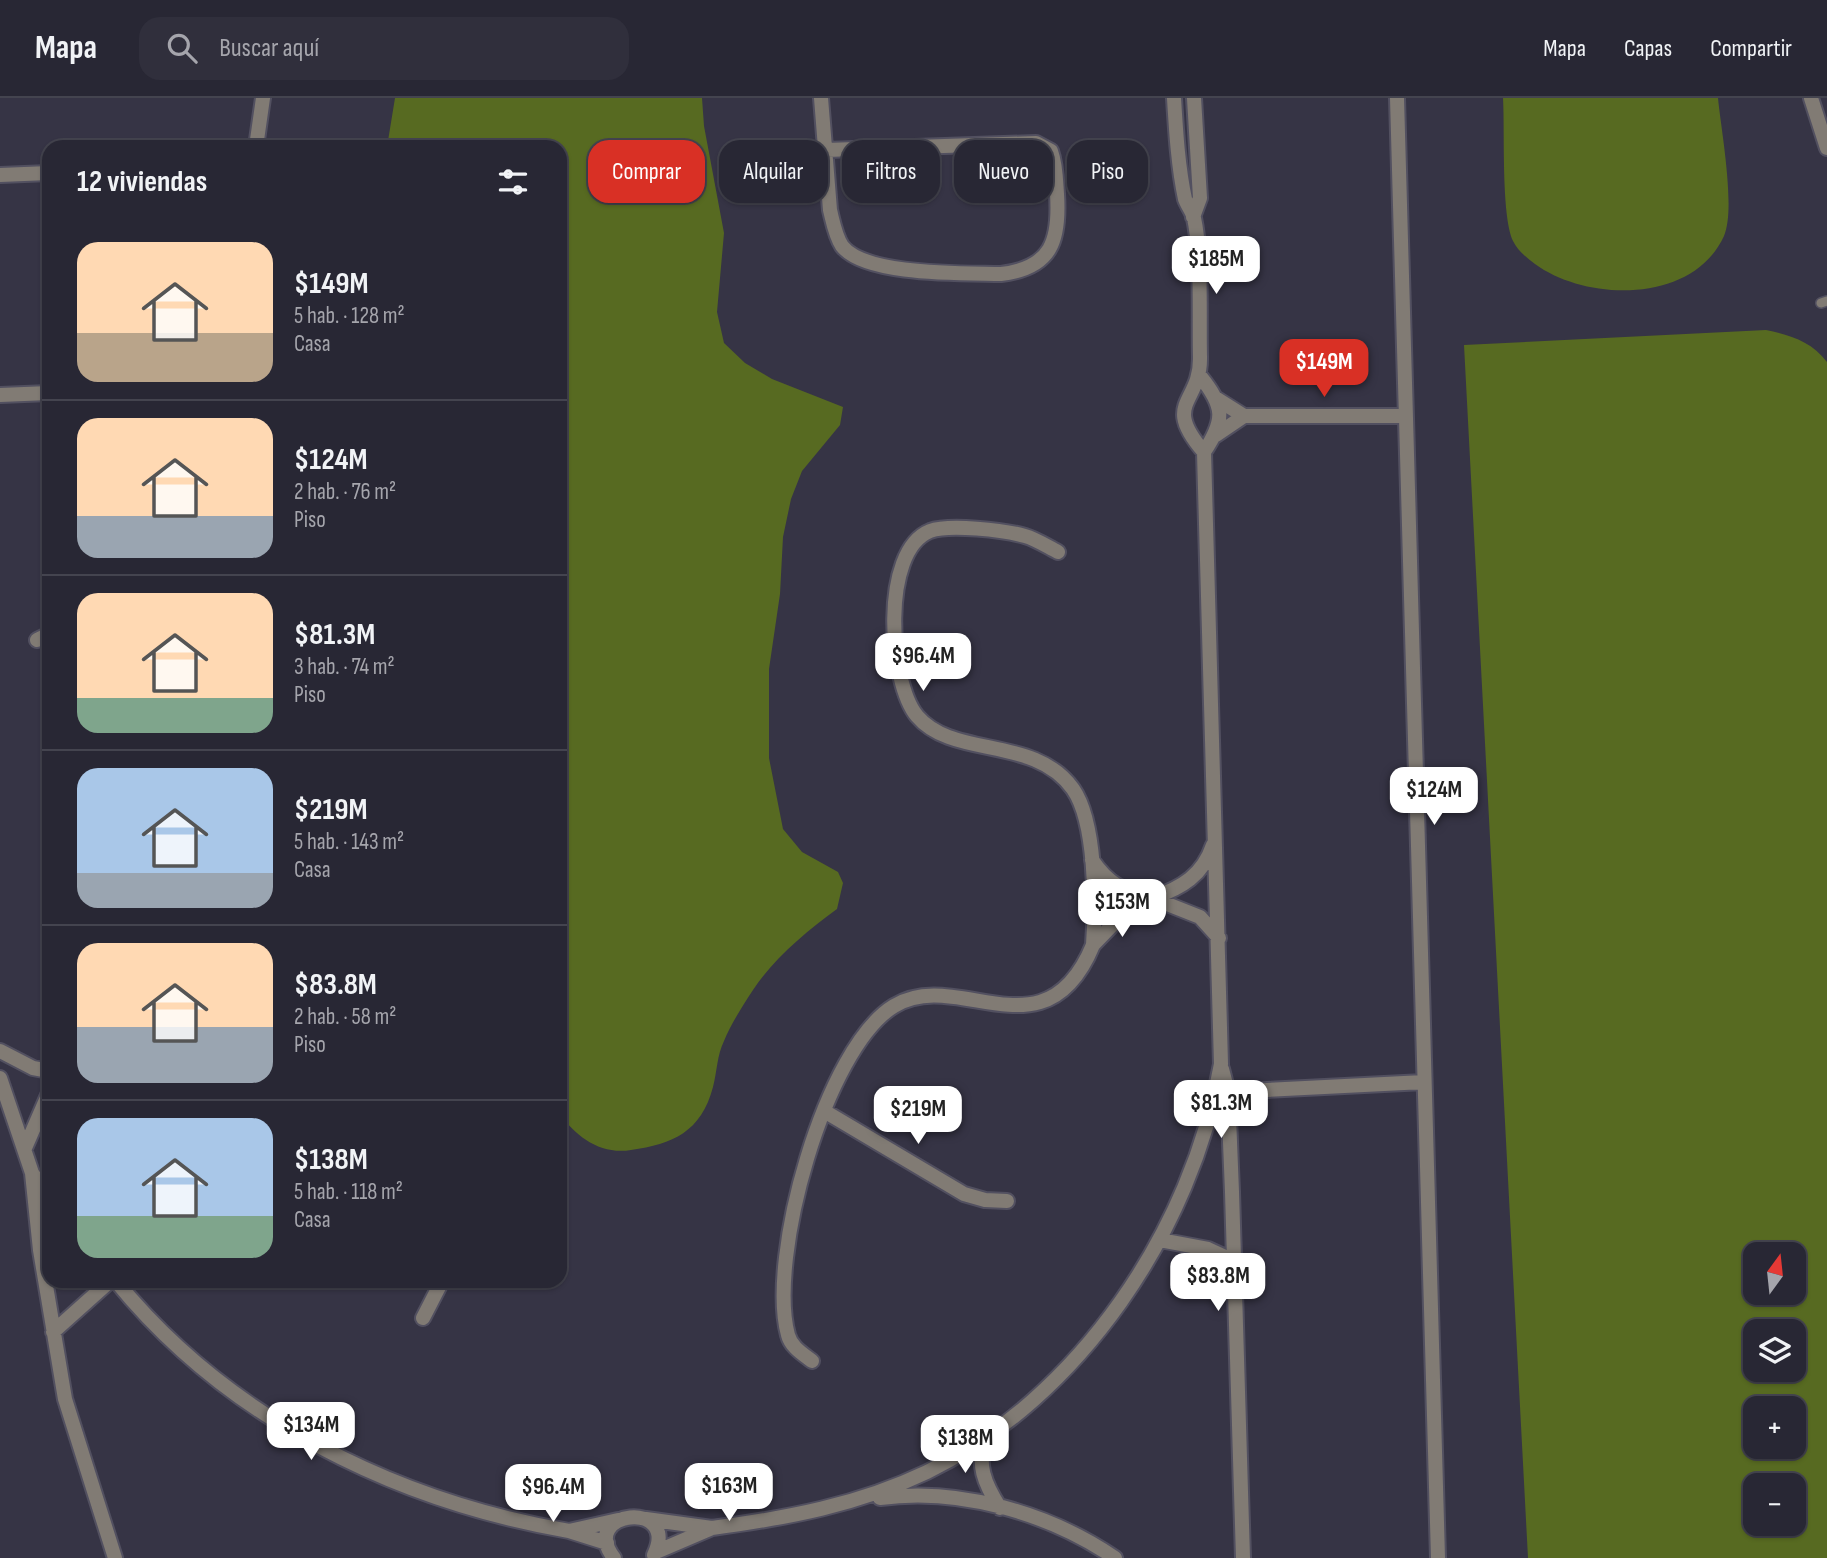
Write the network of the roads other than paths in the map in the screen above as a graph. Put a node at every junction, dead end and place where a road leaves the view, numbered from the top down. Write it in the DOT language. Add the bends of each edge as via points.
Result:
graph roads {
  1 [pos="263,98"];
  2 [pos="821,98"];
  3 [pos="1174,98"];
  4 [pos="1194,98"];
  5 [pos="1397,98"];
  6 [pos="1811,98"];
  7 [pos="257,140"];
  8 [pos="825,140"];
  9 [pos="1827,148"];
  10 [pos="826,150"];
  11 [pos="42,173"];
  12 [pos="0,175"];
  13 [pos="1194,217"];
  14 [pos="1200,376"];
  15 [pos="42,393"];
  16 [pos="0,395"];
  17 [pos="1217,399"];
  18 [pos="1244,416"];
  19 [pos="1404,416"];
  20 [pos="1214,436"];
  21 [pos="1203,452"];
  22 [pos="1058,552"];
  23 [pos="1216,837"];
  24 [pos="1092,860"];
  25 [pos="1152,898"];
  26 [pos="1219,938"];
  27 [pos="1093,945"];
  28 [pos="0,1051"];
  29 [pos="42,1069"];
  30 [pos="0,1078"];
  31 [pos="1424,1082"];
  32 [pos="1221,1095"];
  33 [pos="42,1108"];
  34 [pos="824,1111"];
  35 [pos="24,1148"];
  36 [pos="32,1173"];
  37 [pos="42,1187"];
  38 [pos="1007,1201"];
  39 [pos="1160,1240"];
  40 [pos="42,1258"];
  41 [pos="1234,1261"];
  42 [pos="46,1288"];
  43 [pos="102,1288"];
  44 [pos="123,1288"];
  45 [pos="438,1288"];
  46 [pos="422,1318"];
  47 [pos="53,1332"];
  48 [pos="812,1362"];
  49 [pos="987,1436"];
  50 [pos="851,1502"];
  51 [pos="1000,1507"];
  52 [pos="619,1519"];
  53 [pos="646,1519"];
  54 [pos="712,1528"];
  55 [pos="569,1531"];
  56 [pos="607,1543"];
  57 [pos="654,1555"];
  58 [pos="115,1558"];
  59 [pos="614,1558"];
  60 [pos="1115,1558"];
  61 [pos="1243,1558"];
  62 [pos="1438,1558"];
  1 -- 7 [label="street"];
  2 -- 8 [label="street"];
  3 -- 13 [label="street" via="1181,176"];
  4 -- 13 [label="street" via="1200,198"];
  5 -- 19 [label="street"];
  6 -- 9 [label="street"];
  10 -- 10 [label="street" via="1035,143 1051,151 1055,161 1056,236 1042,259 1016,272 973,273 865,262 843,247 833,227"];
  11 -- 12 [label="street"];
  13 -- 14 [label="street"];
  14 -- 17 [label="street"];
  14 -- 21 [label="street" via="1184,402 1183,414 1186,428"];
  15 -- 16 [label="street"];
  17 -- 18 [label="street"];
  17 -- 20 [label="street" via="1221,416"];
  18 -- 19 [label="street"];
  18 -- 20 [label="street"];
  19 -- 31 [label="street"];
  20 -- 21 [label="street"];
  21 -- 23 [label="street"];
  22 -- 24 [label="street" via="1024,536 960,528 920,537 903,562 898,587 894,619 897,669 908,701 926,725 942,734 1040,761 1064,779 1079,800"];
  23 -- 25 [label="street" via="1200,872 1174,891"];
  23 -- 26 [label="street"];
  24 -- 25 [label="street" via="1116,888"];
  24 -- 27 [label="street"];
  25 -- 26 [label="street" via="1200,917"];
  25 -- 27 [label="street" via="1123,914"];
  26 -- 32 [label="street"];
  27 -- 34 [label="street" via="1077,976 1043,1001 995,1004 928,997 896,1004 856,1050"];
  28 -- 29 [label="street"];
  30 -- 35 [label="street"];
  31 -- 32 [label="street"];
  31 -- 62 [label="street"];
  32 -- 39 [label="street" via="1189,1182"];
  32 -- 41 [label="street"];
  33 -- 35 [label="street"];
  34 -- 38 [label="street" via="964,1194"];
  34 -- 48 [label="street" via="796,1202 783,1296 788,1336"];
  35 -- 36 [label="street"];
  36 -- 37 [label="street"];
  36 -- 40 [label="street"];
  39 -- 41 [label="street" via="1208,1249"];
  39 -- 49 [label="street" via="1078,1354"];
  41 -- 61 [label="street"];
  42 -- 47 [label="street"];
  43 -- 47 [label="street"];
  44 -- 55 [label="street" via="188,1354 279,1425 429,1497"];
  45 -- 46 [label="street"];
  47 -- 58 [label="street" via="65,1399"];
  49 -- 50 [label="street" via="926,1472"];
  49 -- 51 [label="street" via="982,1471"];
  50 -- 51 [label="street" via="930,1496"];
  50 -- 54 [label="street" via="792,1517"];
  51 -- 60 [label="street" via="1057,1527"];
  52 -- 53 [label="street"];
  52 -- 55 [label="street"];
  52 -- 56 [label="street"];
  53 -- 54 [label="street"];
  53 -- 57 [label="street" via="656,1530"];
  54 -- 57 [label="street"];
  55 -- 56 [label="street"];
  56 -- 59 [label="street"];
}
